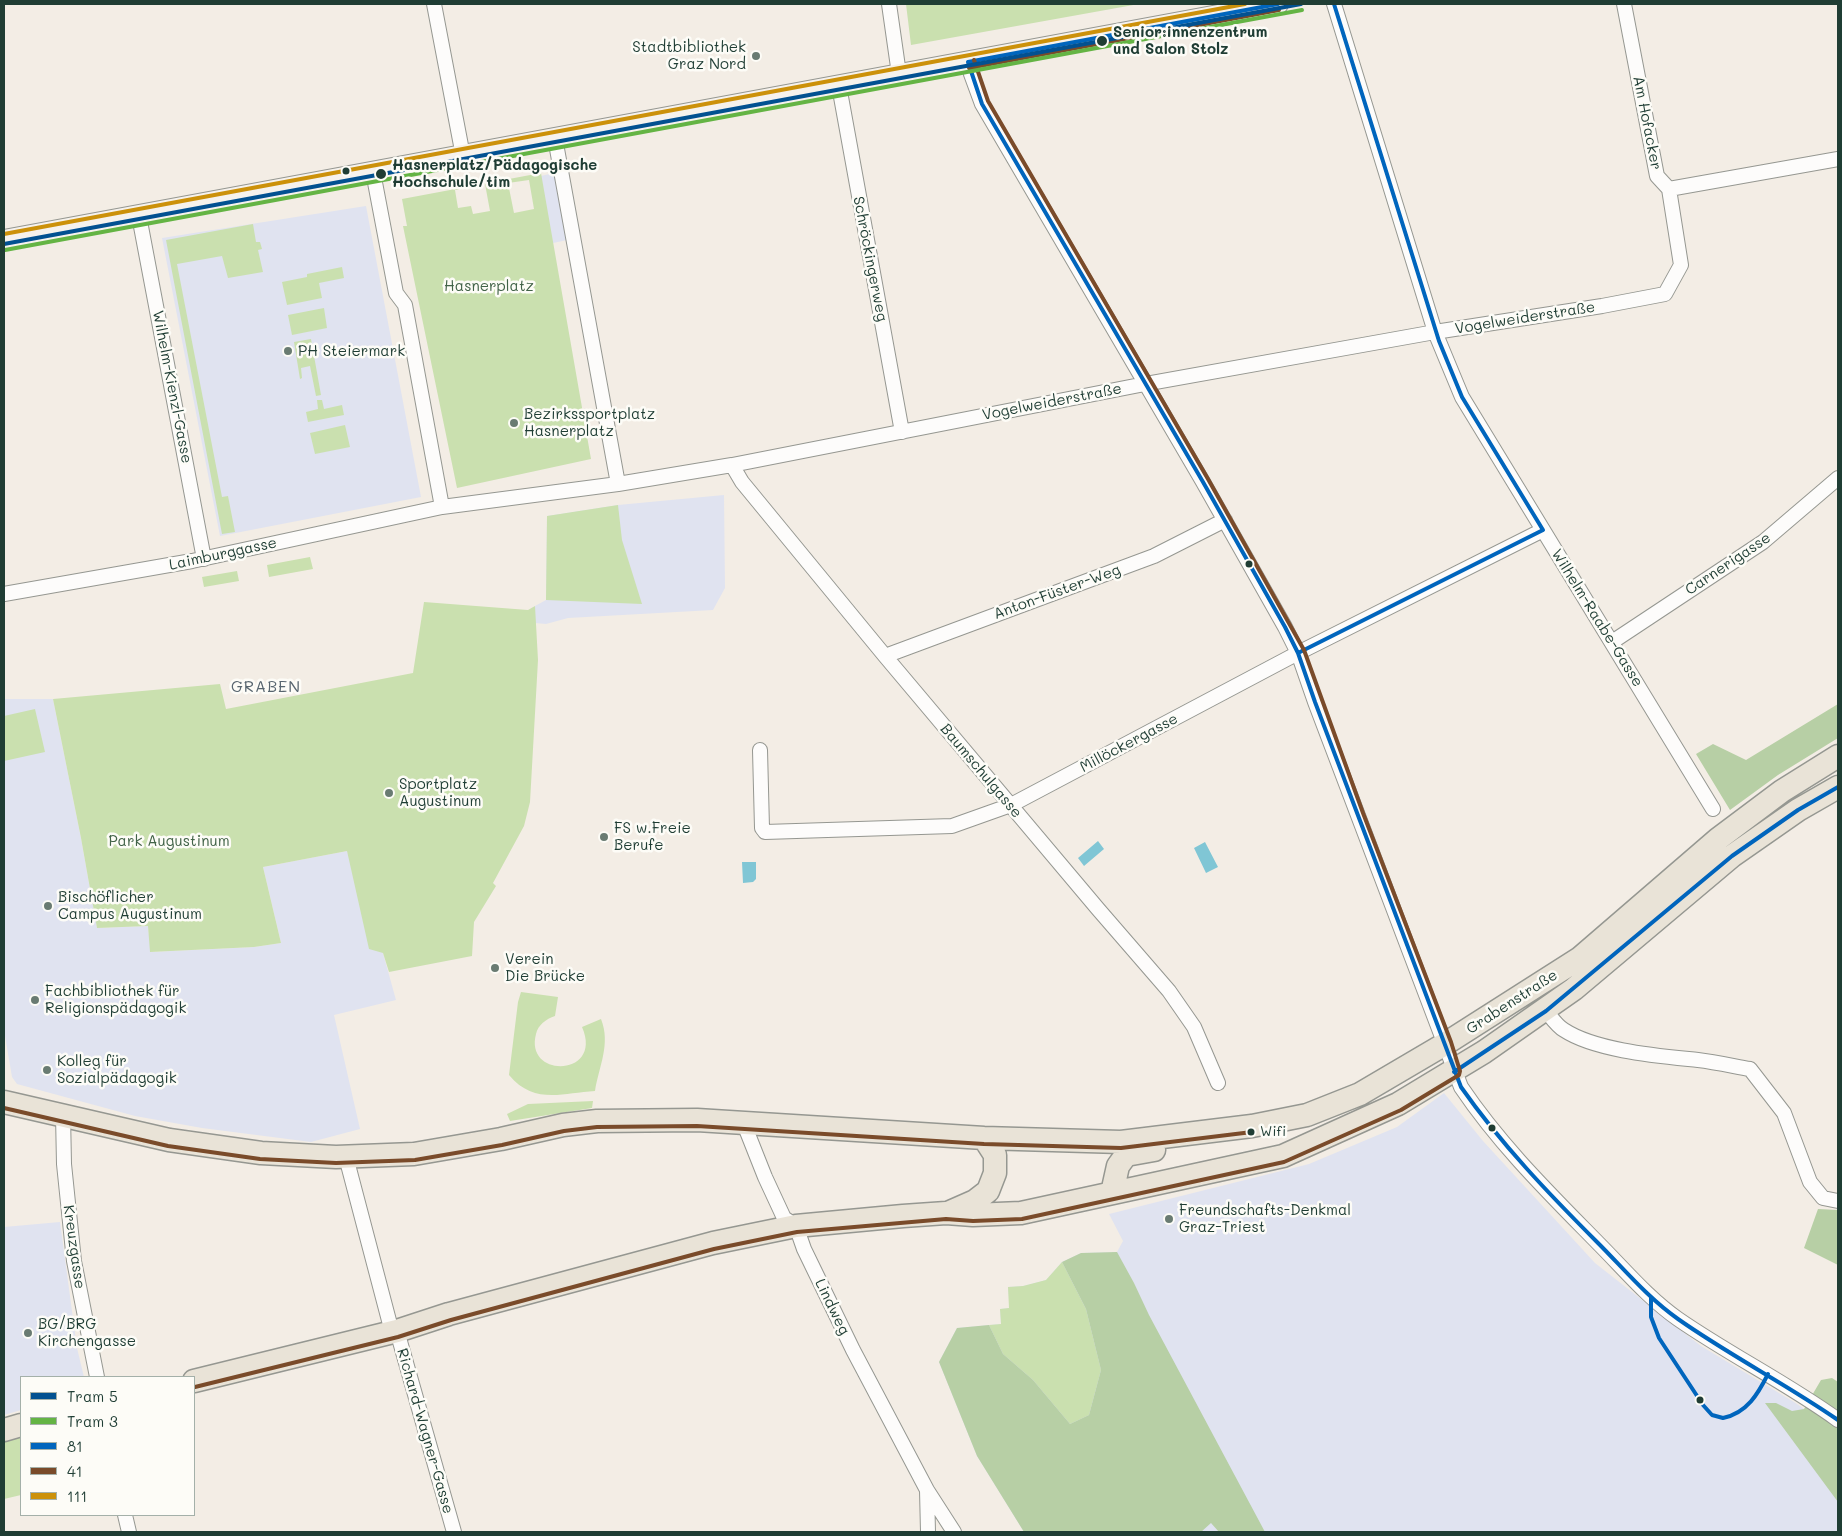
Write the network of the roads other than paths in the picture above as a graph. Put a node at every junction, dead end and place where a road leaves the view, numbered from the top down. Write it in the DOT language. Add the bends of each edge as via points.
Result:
graph roads {
  1 [pos="434,4"];
  2 [pos="889,4"];
  3 [pos="1278,4"];
  4 [pos="1334,4"];
  5 [pos="1624,4"];
  6 [pos="968,62"];
  7 [pos="899,74"];
  8 [pos="838,86"];
  9 [pos="554,138"];
  10 [pos="463,156"];
  11 [pos="1838,159"];
  12 [pos="373,172"];
  13 [pos="1669,189"];
  14 [pos="139,216"];
  15 [pos="4,240"];
  16 [pos="1665,294"];
  17 [pos="1435,332"];
  18 [pos="1145,384"];
  19 [pos="902,432"];
  20 [pos="732,465"];
  21 [pos="1838,478"];
  22 [pos="618,484"];
  23 [pos="442,507"];
  24 [pos="1225,520"];
  25 [pos="1543,530"];
  26 [pos="204,558"];
  27 [pos="4,594"];
  28 [pos="1612,642"];
  29 [pos="1298,653"];
  30 [pos="885,656"];
  31 [pos="760,750"];
  32 [pos="1838,756"];
  33 [pos="1838,787"];
  34 [pos="1011,806"];
  35 [pos="1713,809"];
  36 [pos="1546,1011"];
  37 [pos="1445,1044"];
  38 [pos="1454,1072"];
  39 [pos="1218,1083"];
  40 [pos="4,1102"];
  41 [pos="63,1115"];
  42 [pos="744,1124"];
  43 [pos="1226,1129"];
  44 [pos="984,1138"];
  45 [pos="346,1157"];
  46 [pos="1112,1192"];
  47 [pos="1838,1201"];
  48 [pos="946,1213"];
  49 [pos="796,1226"];
  50 [pos="395,1331"];
  51 [pos="97,1376"];
  52 [pos="195,1382"];
  53 [pos="1838,1420"];
  54 [pos="20,1426"];
  55 [pos="4,1430"];
  56 [pos="927,1490"];
  57 [pos="125,1516"];
  58 [pos="129,1532"];
  59 [pos="454,1532"];
  60 [pos="928,1532"];
  61 [pos="954,1532"];
  1 -- 10 [label="street"];
  2 -- 7 [label="street"];
  3 -- 6 [label="main road"];
  4 -- 17 [label="street, Wilhelm-Raabe-Gasse"];
  5 -- 13 [label="street, Am Hofacker" via="1657,176"];
  6 -- 7 [label="main road"];
  6 -- 18 [label="street" via="982,104"];
  7 -- 8 [label="main road"];
  8 -- 9 [label="main road"];
  8 -- 19 [label="street, Schröckingerweg"];
  9 -- 10 [label="main road"];
  9 -- 22 [label="street"];
  10 -- 12 [label="main road"];
  11 -- 13 [label="street"];
  12 -- 14 [label="main road"];
  12 -- 23 [label="street" via="396,293 405,305"];
  13 -- 16 [label="street, Am Hofacker" via="1681,265"];
  14 -- 15 [label="main road"];
  14 -- 26 [label="street, Wilhelm-Kienzl-Gasse"];
  16 -- 17 [label="street, Vogelweiderstraße"];
  17 -- 18 [label="street, Vogelweiderstraße"];
  17 -- 25 [label="street, Wilhelm-Raabe-Gasse" via="1462,397"];
  18 -- 19 [label="street, Vogelweiderstraße"];
  18 -- 24 [label="street"];
  19 -- 20 [label="street, Vogelweiderstraße"];
  20 -- 22 [label="street, Vogelweiderstraße"];
  20 -- 30 [label="street, Baumschulgasse" via="742,482"];
  21 -- 28 [label="street, Carnerigasse" via="1763,542"];
  22 -- 23 [label="street"];
  23 -- 26 [label="street, Laimburggasse"];
  24 -- 29 [label="street"];
  24 -- 30 [label="street, Anton-Füster-Weg" via="1154,556"];
  25 -- 28 [label="street, Wilhelm-Raabe-Gasse"];
  25 -- 29 [label="street, Millöckergasse"];
  26 -- 27 [label="street, Laimburggasse"];
  28 -- 35 [label="street, Wilhelm-Raabe-Gasse"];
  29 -- 34 [label="street, Millöckergasse"];
  29 -- 37 [label="street"];
  30 -- 34 [label="street, Baumschulgasse"];
  31 -- 34 [label="street, Millöckergasse" via="762,828 765,832 952,826"];
  32 -- 37 [label="main road, Grabenstraße" via="1782,791 1718,838 1580,958"];
  33 -- 36 [label="main road, Grabenstraße" via="1798,810 1732,856"];
  34 -- 39 [label="street, Baumschulgasse" via="1169,991 1194,1028"];
  36 -- 38 [label="main road, Grabenstraße"];
  36 -- 47 [label="street, Grabenstraße" via="1562,1029 1574,1036 1607,1046 1750,1069 1784,1113 1810,1182 1823,1198"];
  37 -- 38 [label="street"];
  37 -- 43 [label="main road, Grabenstraße" via="1360,1094 1307,1115"];
  38 -- 46 [label="main road, Grabenstraße" via="1398,1104 1283,1156"];
  38 -- 53 [label="street" via="1466,1096 1519,1162 1652,1297 1677,1318"];
  40 -- 41 [label="main road, Grabenstraße"];
  41 -- 45 [label="main road, Grabenstraße" via="168,1140 261,1153"];
  41 -- 51 [label="street, Kreuzgasse" via="64,1164 74,1261"];
  42 -- 44 [label="main road, Grabenstraße"];
  42 -- 45 [label="main road, Grabenstraße" via="697,1120 597,1121 414,1154"];
  42 -- 49 [label="street, Lindweg" via="784,1218"];
  43 -- 44 [label="main road, Grabenstraße" via="1121,1142"];
  43 -- 46 [label="main road" via="1202,1143 1126,1155 1118,1166"];
  44 -- 48 [label="main road" via="995,1155 995,1173 988,1191 975,1201"];
  45 -- 50 [label="street, Richard-Wagner-Gasse"];
  46 -- 48 [label="main road, Grabenstraße" via="1022,1213"];
  48 -- 49 [label="main road"];
  49 -- 50 [label="main road" via="713,1243"];
  49 -- 56 [label="street, Lindweg" via="853,1350"];
  50 -- 52 [label="main road"];
  50 -- 59 [label="street, Richard-Wagner-Gasse"];
  54 -- 55 [label="main road"];
  56 -- 60 [label="street, Lindweg"];
  56 -- 61 [label="street, Lindweg"];
  57 -- 58 [label="street"];
}
